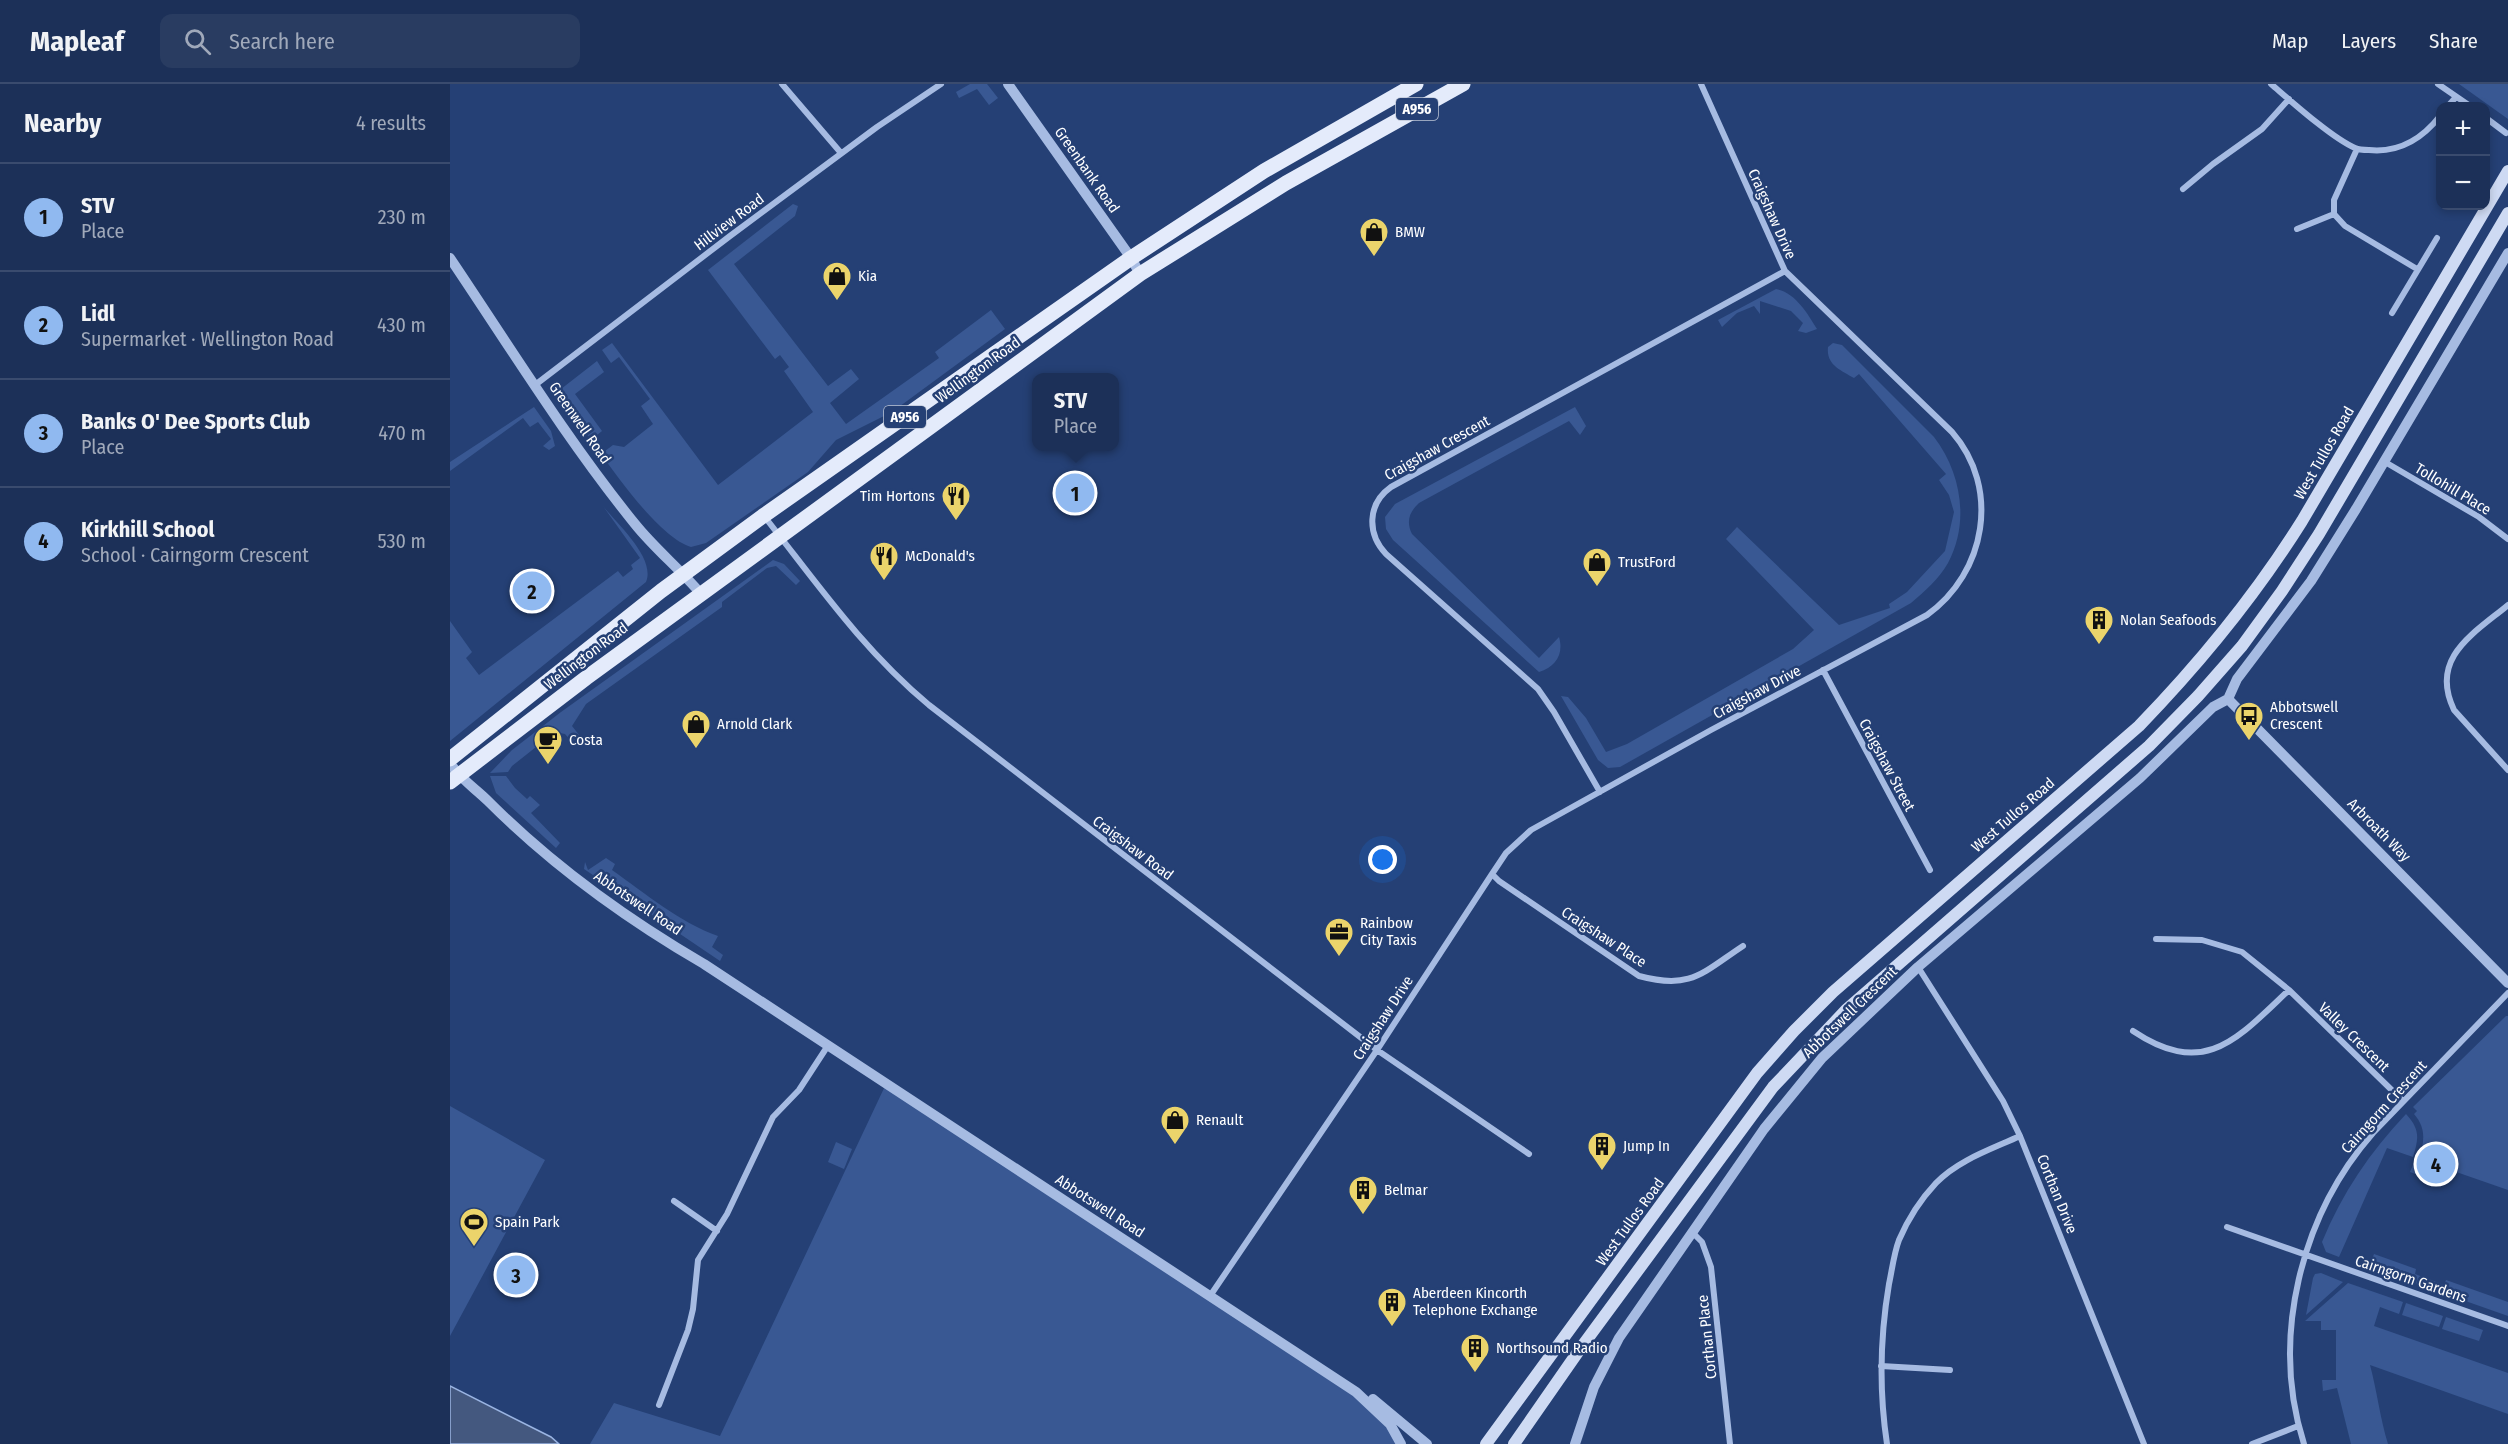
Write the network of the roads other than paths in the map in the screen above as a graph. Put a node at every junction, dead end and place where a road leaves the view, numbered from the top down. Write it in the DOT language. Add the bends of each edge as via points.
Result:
graph roads {
  1 [pos="782,84"];
  2 [pos="941,84"];
  3 [pos="1008,84"];
  4 [pos="1416,84"];
  5 [pos="1463,84"];
  6 [pos="1701,84"];
  7 [pos="2271,84"];
  8 [pos="2438,84"];
  9 [pos="2456,97"];
  10 [pos="2289,99"];
  11 [pos="2452,102"];
  12 [pos="2464,102"];
  13 [pos="2436,120"];
  14 [pos="2490,121"];
  15 [pos="2506,133"];
  16 [pos="2357,149"];
  17 [pos="841,153"];
  18 [pos="2508,171"];
  19 [pos="2183,189"];
  20 [pos="2508,213"];
  21 [pos="2334,214"];
  22 [pos="2297,228"];
  23 [pos="2437,237"];
  24 [pos="2507,256"];
  25 [pos="450,258"];
  26 [pos="1131,258"];
  27 [pos="2417,269"];
  28 [pos="1785,271"];
  29 [pos="1140,274"];
  30 [pos="2392,313"];
  31 [pos="535,385"];
  32 [pos="2385,462"];
  33 [pos="763,516"];
  34 [pos="780,536"];
  35 [pos="2508,539"];
  36 [pos="685,574"];
  37 [pos="701,594"];
  38 [pos="2508,605"];
  39 [pos="1823,670"];
  40 [pos="2228,699"];
  41 [pos="452,770"];
  42 [pos="2508,770"];
  43 [pos="1600,792"];
  44 [pos="1930,870"];
  45 [pos="1492,873"];
  46 [pos="2156,939"];
  47 [pos="1743,946"];
  48 [pos="1918,967"];
  49 [pos="2508,982"];
  50 [pos="2289,990"];
  51 [pos="2508,993"];
  52 [pos="2133,1031"];
  53 [pos="827,1047"];
  54 [pos="1377,1050"];
  55 [pos="2403,1101"];
  56 [pos="2020,1136"];
  57 [pos="1530,1154"];
  58 [pos="674,1201"];
  59 [pos="2227,1227"];
  60 [pos="717,1230"];
  61 [pos="1693,1233"];
  62 [pos="2306,1255"];
  63 [pos="1210,1296"];
  64 [pos="2508,1326"];
  65 [pos="1881,1366"];
  66 [pos="1950,1370"];
  67 [pos="1356,1392"];
  68 [pos="659,1405"];
  69 [pos="2298,1426"];
  70 [pos="1401,1444"];
  71 [pos="1427,1444"];
  72 [pos="1486,1444"];
  73 [pos="1514,1444"];
  74 [pos="1575,1444"];
  75 [pos="1730,1444"];
  76 [pos="1887,1444"];
  77 [pos="2144,1444"];
  78 [pos="2252,1444"];
  79 [pos="2304,1444"];
  1 -- 17 [label="street"];
  2 -- 17 [label="street, Hillview Road"];
  3 -- 26 [label="street, Greenbank Road"];
  4 -- 26 [label="main road, Wellington Road / A956" via="1264,171"];
  5 -- 29 [label="main road, Wellington Road / A956" via="1286,183"];
  6 -- 28 [label="street, Craigshaw Drive"];
  7 -- 10 [label="street"];
  8 -- 9 [label="street"];
  9 -- 11 [label="street"];
  9 -- 12 [label="street"];
  10 -- 16 [label="street"];
  10 -- 19 [label="street" via="2262,129"];
  13 -- 16 [label="street" via="2419,137 2396,149"];
  14 -- 15 [label="street"];
  16 -- 21 [label="street" via="2334,200"];
  17 -- 31 [label="street, Hillview Road"];
  18 -- 72 [label="main road, West Tullos Road" via="2302,521 2227,629 2139,726 1833,992 1794,1031 1757,1073"];
  20 -- 73 [label="main road" via="2319,534 2242,646 2150,746 1855,1002 1809,1047 1773,1087"];
  21 -- 22 [label="street"];
  21 -- 27 [label="street" via="2345,226"];
  23 -- 27 [label="street"];
  24 -- 32 [label="street, Abbotswell Crescent"];
  25 -- 31 [label="street, Greenwell Road"];
  26 -- 29 [label="street, Greenbank Road"];
  26 -- 33 [label="main road, Wellington Road / A956"];
  27 -- 30 [label="street"];
  28 -- 39 [label="street, Craigshaw Drive" via="1959,440 1977,481 1982,510 1970,567 1942,604"];
  28 -- 43 [label="street, Craigshaw Crescent" via="1391,487 1372,512 1374,534 1386,554 1542,693"];
  29 -- 34 [label="main road, Wellington Road / A956"];
  31 -- 36 [label="street, Greenwell Road" via="635,524"];
  32 -- 35 [label="street, Tollohill Place" via="2479,516"];
  32 -- 40 [label="street, Abbotswell Crescent" via="2311,581 2238,679"];
  33 -- 34 [label="street, Craigshaw Road"];
  33 -- 36 [label="main road, Wellington Road / A956"];
  34 -- 37 [label="main road, Wellington Road / A956"];
  34 -- 54 [label="street, Craigshaw Road" via="868,649 896,677 1020,777"];
  36 -- 37 [label="street, Greenwell Road"];
  36 -- 41 [label="main road, Wellington Road / A956"];
  37 -- 41 [label="main road, Wellington Road / A956"];
  38 -- 42 [label="street" via="2457,648 2446,675 2454,710"];
  39 -- 43 [label="street, Craigshaw Drive"];
  39 -- 44 [label="street, Craigshaw Street"];
  40 -- 48 [label="street, Abbotswell Crescent" via="2213,707 2135,782"];
  40 -- 49 [label="street, Arbroath Way"];
  41 -- 53 [label="street, Abbotswell Road" via="565,872 602,900"];
  43 -- 45 [label="street, Craigshaw Drive" via="1531,830 1506,853"];
  45 -- 47 [label="street, Craigshaw Place" via="1639,976 1681,982 1695,978"];
  45 -- 54 [label="street, Craigshaw Drive"];
  46 -- 50 [label="street, Valley Crescent" via="2202,940 2242,952"];
  48 -- 56 [label="street, Corthan Drive" via="2003,1101"];
  48 -- 61 [label="street, Abbotswell Crescent" via="1822,1058 1764,1130"];
  50 -- 52 [label="street" via="2240,1036 2205,1051 2172,1050"];
  50 -- 55 [label="street, Valley Crescent"];
  51 -- 55 [label="street, Cairngorm Crescent"];
  53 -- 60 [label="street" via="799,1090 773,1117"];
  53 -- 63 [label="street, Abbotswell Road"];
  54 -- 57 [label="street, Craigshaw Road"];
  54 -- 63 [label="street, Craigshaw Drive"];
  55 -- 62 [label="street, Cairngorm Crescent" via="2368,1138 2342,1174"];
  56 -- 65 [label="street" via="1960,1165 1937,1182 1916,1208 1899,1241 1891,1271"];
  56 -- 77 [label="street, Corthan Drive"];
  58 -- 60 [label="street"];
  59 -- 62 [label="street"];
  60 -- 68 [label="street" via="698,1260 688,1330"];
  61 -- 74 [label="street, Abbotswell Crescent" via="1619,1338 1594,1387"];
  61 -- 75 [label="street, Corthan Place" via="1702,1242 1711,1267"];
  62 -- 64 [label="street, Cairngorm Gardens"];
  62 -- 69 [label="street, Cairngorm Crescent" via="2294,1304 2291,1341"];
  63 -- 67 [label="street, Abbotswell Road"];
  65 -- 66 [label="street"];
  65 -- 76 [label="street"];
  67 -- 70 [label="street" via="1390,1424"];
  67 -- 71 [label="street" via="1387,1409"];
  69 -- 78 [label="street"];
  69 -- 79 [label="street, Cairngorm Crescent"];
}
